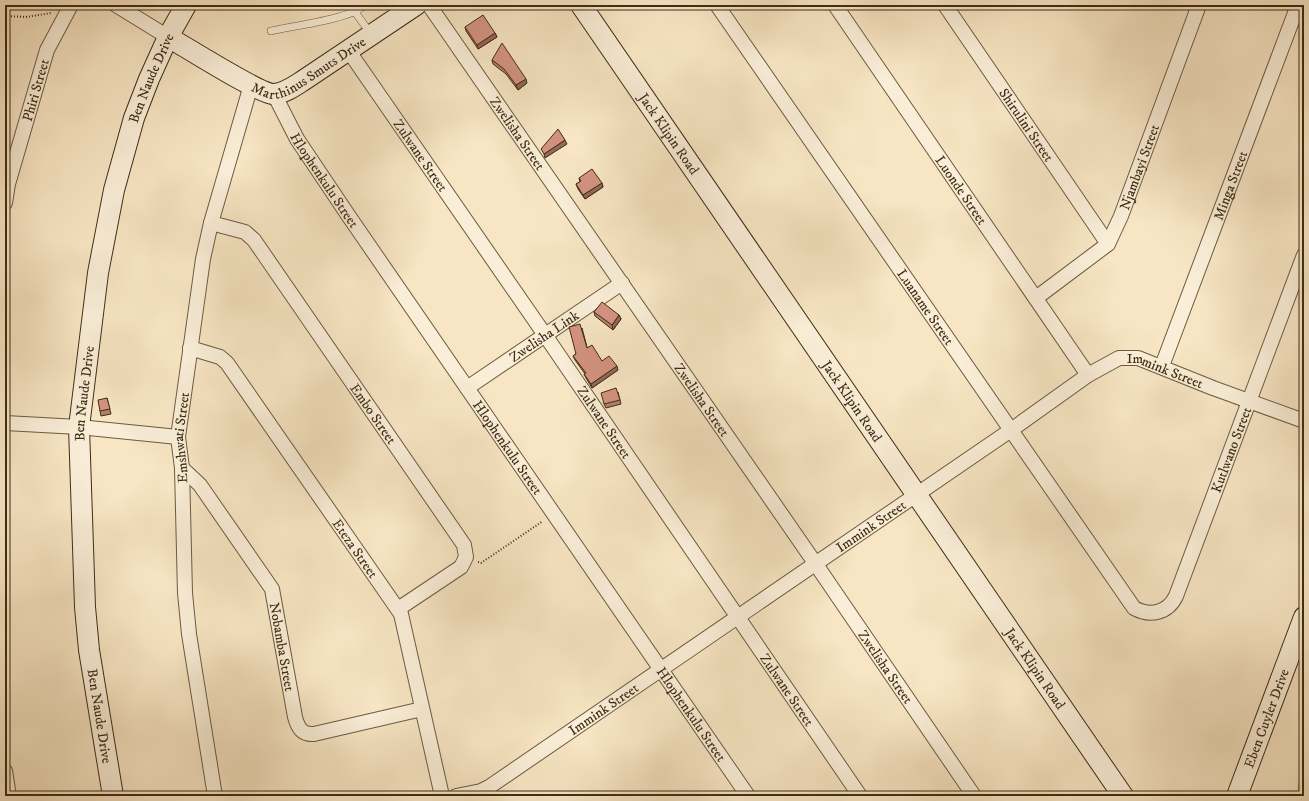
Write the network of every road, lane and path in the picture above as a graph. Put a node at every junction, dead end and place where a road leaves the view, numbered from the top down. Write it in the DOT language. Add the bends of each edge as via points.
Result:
graph roads {
  1 [pos="116,5"];
  2 [pos="186,5"];
  3 [pos="365,5"];
  4 [pos="416,5"];
  5 [pos="429,5"];
  6 [pos="581,5"];
  7 [pos="717,5"];
  8 [pos="835,5"];
  9 [pos="945,5"];
  10 [pos="1199,5"];
  11 [pos="1298,5"];
  12 [pos="70,7"];
  13 [pos="355,12"];
  14 [pos="5,16"];
  15 [pos="271,31"];
  16 [pos="372,35"];
  17 [pos="168,36"];
  18 [pos="348,50"];
  19 [pos="250,84"];
  20 [pos="274,94"];
  21 [pos="5,204"];
  22 [pos="211,223"];
  23 [pos="1108,244"];
  24 [pos="1304,255"];
  25 [pos="622,283"];
  26 [pos="1036,298"];
  27 [pos="545,335"];
  28 [pos="190,348"];
  29 [pos="1162,366"];
  30 [pos="1088,375"];
  31 [pos="467,388"];
  32 [pos="1249,400"];
  33 [pos="1304,421"];
  34 [pos="5,423"];
  35 [pos="79,427"];
  36 [pos="1011,430"];
  37 [pos="178,437"];
  38 [pos="182,468"];
  39 [pos="917,493"];
  40 [pos="554,514"];
  41 [pos="465,560"];
  42 [pos="816,563"];
  43 [pos="1134,608"];
  44 [pos="398,609"];
  45 [pos="737,616"];
  46 [pos="1304,617"];
  47 [pos="660,669"];
  48 [pos="422,709"];
  49 [pos="1304,763"];
  50 [pos="5,771"];
  51 [pos="1236,794"];
  52 [pos="9,796"];
  53 [pos="113,796"];
  54 [pos="215,796"];
  55 [pos="442,796"];
  56 [pos="456,796"];
  57 [pos="748,796"];
  58 [pos="860,796"];
  59 [pos="974,796"];
  60 [pos="1123,796"];
  61 [pos="1302,796"];
  1 -- 17 [label="street, Marthinus Smuts Drive"];
  2 -- 17 [label="street, Ben Naude Drive"];
  3 -- 13 [label="lane"];
  4 -- 16 [label="street, Marthinus Smuts Drive"];
  5 -- 25 [label="street, Zwelisha Street"];
  6 -- 39 [label="street, Jack Klipin Road"];
  7 -- 36 [label="street, Luaname Street"];
  8 -- 26 [label="street, Luonde Street"];
  9 -- 23 [label="street, Shirulini Street"];
  10 -- 23 [label="street, Njambayi Street" via="1121,216"];
  11 -- 29 [label="street, Minga Street"];
  12 -- 14 [label="path" via="26,17"];
  12 -- 21 [label="street, Phiri Street" via="54,34 40,72 8,184"];
  13 -- 15 [label="lane"];
  13 -- 16 [label="lane"];
  16 -- 18 [label="street, Marthinus Smuts Drive"];
  17 -- 19 [label="street, Marthinus Smuts Drive"];
  17 -- 35 [label="street, Ben Naude Drive" via="134,118 114,190 98,273"];
  18 -- 20 [label="street, Marthinus Smuts Drive" via="301,82"];
  18 -- 27 [label="street, Zulwane Street"];
  19 -- 20 [label="street, Marthinus Smuts Drive"];
  19 -- 22 [label="street, Emshwati Street"];
  20 -- 31 [label="street, Hlophenkulu Street" via="296,139"];
  22 -- 28 [label="street, Emshwati Street"];
  22 -- 41 [label="street, Embo Street" via="245,232 254,240 462,542 466,553"];
  23 -- 26 [label="street, Njambayi Street"];
  24 -- 32 [label="street, Kutlwano Street"];
  25 -- 27 [label="street, Zwelisha Link"];
  25 -- 42 [label="street, Zwelisha Street"];
  26 -- 30 [label="street, Luonde Street"];
  27 -- 31 [label="street, Zwelisha Link"];
  27 -- 45 [label="street, Zulwane Street"];
  28 -- 37 [label="street, Emshwati Street"];
  28 -- 44 [label="street, Eteza Street" via="220,357 227,363"];
  29 -- 30 [label="street, Immink Street" via="1138,358 1124,357"];
  29 -- 32 [label="street, Immink Street"];
  30 -- 36 [label="street, Immink Street"];
  31 -- 40 [label="street, Hlophenkulu Street"];
  32 -- 33 [label="street, Immink Street"];
  32 -- 43 [label="street, Kutlwano Street" via="1173,602 1166,608 1148,614"];
  34 -- 35 [label="street"];
  35 -- 37 [label="street"];
  35 -- 53 [label="street, Ben Naude Drive" via="86,621"];
  36 -- 39 [label="street, Immink Street"];
  36 -- 43 [label="street, Luaname Street"];
  37 -- 38 [label="street, Emshwati Street"];
  38 -- 48 [label="street, Nobamba Street" via="200,485 272,589 295,717 301,730 314,734"];
  38 -- 54 [label="street, Emshwati Street" via="189,634"];
  39 -- 42 [label="street, Immink Street"];
  39 -- 60 [label="street, Jack Klipin Road"];
  40 -- 41 [label="path" via="481,563"];
  40 -- 47 [label="street, Hlophenkulu Street"];
  41 -- 44 [label="street" via="458,569"];
  42 -- 45 [label="street, Immink Street"];
  42 -- 59 [label="street, Zwelisha Street"];
  44 -- 48 [label="street, Eteza Street" via="403,619"];
  45 -- 47 [label="street, Immink Street"];
  45 -- 58 [label="street, Zulwane Street"];
  46 -- 51 [label="street, Eben Cuyler Drive"];
  47 -- 56 [label="street, Immink Street" via="489,787"];
  47 -- 57 [label="street, Hlophenkulu Street"];
  48 -- 55 [label="street, Eteza Street"];
  49 -- 61 [label="lane"];
  50 -- 52 [label="street"];
}
